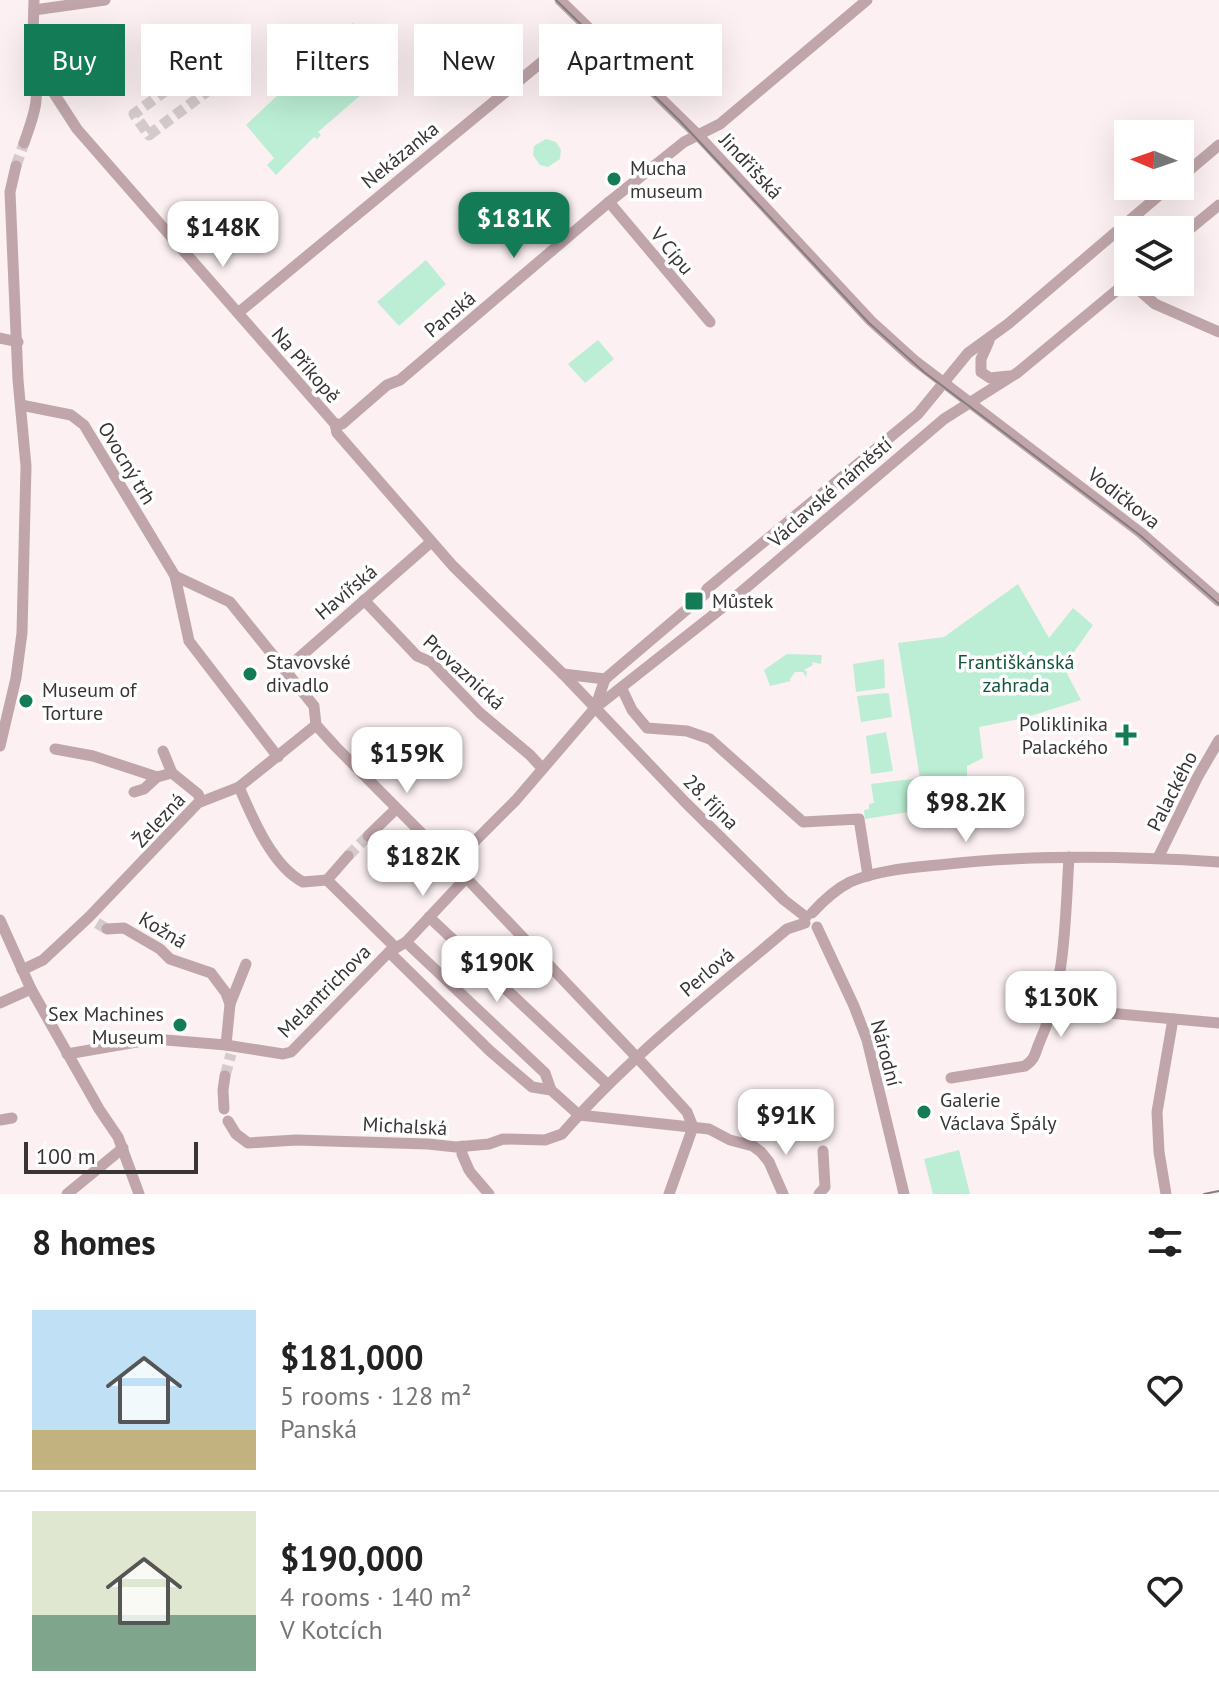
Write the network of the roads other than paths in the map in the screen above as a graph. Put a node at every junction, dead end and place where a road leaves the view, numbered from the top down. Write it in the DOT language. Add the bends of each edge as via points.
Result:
graph roads {
  1 [pos="105,0"];
  2 [pos="560,0"];
  3 [pos="867,0"];
  4 [pos="34,5"];
  5 [pos="584,24"];
  6 [pos="539,64"];
  7 [pos="37,96"];
  8 [pos="56,96"];
  9 [pos="658,96"];
  10 [pos="697,134"];
  11 [pos="24,143"];
  12 [pos="1219,145"];
  13 [pos="16,166"];
  14 [pos="1194,166"];
  15 [pos="5,192"];
  16 [pos="1153,200"];
  17 [pos="609,202"];
  18 [pos="1219,205"];
  19 [pos="1194,226"];
  20 [pos="1114,293"];
  21 [pos="1143,296"];
  22 [pos="238,313"];
  23 [pos="710,322"];
  24 [pos="1219,332"];
  25 [pos="991,337"];
  26 [pos="0,338"];
  27 [pos="18,342"];
  28 [pos="1017,373"];
  29 [pos="943,383"];
  30 [pos="969,403"];
  31 [pos="21,405"];
  32 [pos="335,424"];
  33 [pos="431,542"];
  34 [pos="175,576"];
  35 [pos="705,594"];
  36 [pos="364,600"];
  37 [pos="1219,601"];
  38 [pos="717,611"];
  39 [pos="285,670"];
  40 [pos="563,674"];
  41 [pos="605,679"];
  42 [pos="622,689"];
  43 [pos="595,708"];
  44 [pos="316,725"];
  45 [pos="1219,740"];
  46 [pos="0,746"];
  47 [pos="55,749"];
  48 [pos="163,751"];
  49 [pos="278,757"];
  50 [pos="542,768"];
  51 [pos="172,773"];
  52 [pos="157,777"];
  53 [pos="239,787"];
  54 [pos="134,792"];
  55 [pos="201,801"];
  56 [pos="396,809"];
  57 [pos="368,836"];
  58 [pos="466,850"];
  59 [pos="348,856"];
  60 [pos="1069,857"];
  61 [pos="1158,858"];
  62 [pos="1219,862"];
  63 [pos="868,876"];
  64 [pos="466,878"];
  65 [pos="327,880"];
  66 [pos="429,917"];
  67 [pos="0,920"];
  68 [pos="810,920"];
  69 [pos="97,923"];
  70 [pos="397,947"];
  71 [pos="246,964"];
  72 [pos="22,970"];
  73 [pos="31,989"];
  74 [pos="0,1003"];
  75 [pos="230,1004"];
  76 [pos="1053,1008"];
  77 [pos="1173,1019"];
  78 [pos="1219,1023"];
  79 [pos="230,1048"];
  80 [pos="67,1054"];
  81 [pos="636,1056"];
  82 [pos="225,1076"];
  83 [pos="951,1078"];
  84 [pos="607,1084"];
  85 [pos="551,1090"];
  86 [pos="579,1115"];
  87 [pos="693,1127"];
  88 [pos="462,1146"];
  89 [pos="123,1148"];
  90 [pos="823,1151"];
  91 [pos="67,1194"];
  92 [pos="139,1194"];
  93 [pos="489,1194"];
  94 [pos="669,1194"];
  95 [pos="783,1194"];
  96 [pos="819,1194"];
  97 [pos="904,1194"];
  98 [pos="1166,1194"];
  1 -- 4 [label="street"];
  2 -- 5 [label="street, Jindřišská"];
  3 -- 10 [label="street, Panská" via="720,124"];
  6 -- 22 [label="street, Nekázanka"];
  7 -- 11 [label="street"];
  8 -- 22 [label="street, Na Příkopě" via="77,129"];
  9 -- 10 [label="street, Jindřišská"];
  10 -- 17 [label="street, Panská"];
  10 -- 29 [label="street, Jindřišská" via="871,321"];
  12 -- 14 [label="street"];
  13 -- 15 [label="street"];
  15 -- 27 [label="street"];
  16 -- 25 [label="street, Václavské náměstí"];
  17 -- 23 [label="street, V Cípu"];
  17 -- 32 [label="street, Panská" via="400,380"];
  18 -- 19 [label="street"];
  20 -- 28 [label="street, Václavské náměstí"];
  21 -- 24 [label="street"];
  22 -- 32 [label="street, Na Příkopě"];
  25 -- 28 [label="street" via="981,359 983,374 999,379"];
  25 -- 29 [label="street, Václavské náměstí" via="968,353"];
  26 -- 27 [label="street"];
  27 -- 31 [label="street"];
  28 -- 30 [label="street, Václavské náměstí"];
  29 -- 30 [label="street"];
  29 -- 35 [label="street, Václavské náměstí" via="918,414"];
  30 -- 37 [label="street, Vodičkova" via="1141,533"];
  30 -- 38 [label="street, Václavské náměstí"];
  31 -- 34 [label="street, Ovocný trh" via="71,415 84,425"];
  31 -- 46 [label="street" via="26,466 22,633"];
  32 -- 33 [label="street, Na Příkopě" via="337,433"];
  33 -- 36 [label="street, Havířská"];
  33 -- 40 [label="street, Na Příkopě"];
  34 -- 39 [label="street" via="230,602"];
  34 -- 49 [label="street, Ovocný trh" via="189,641"];
  35 -- 38 [label="street"];
  35 -- 41 [label="street, Václavské náměstí"];
  36 -- 39 [label="street, Havířská"];
  36 -- 50 [label="street, Provaznická" via="417,656 431,662"];
  38 -- 42 [label="street, Václavské náměstí"];
  39 -- 44 [label="street" via="314,706"];
  40 -- 41 [label="street"];
  40 -- 43 [label="street"];
  41 -- 43 [label="street, Václavské náměstí"];
  42 -- 43 [label="street, Václavské náměstí"];
  42 -- 63 [label="street" via="647,728 710,739 803,822 859,819"];
  43 -- 50 [label="street, Václavské náměstí"];
  43 -- 68 [label="street, 28. října"];
  44 -- 49 [label="street, Železná"];
  44 -- 56 [label="street"];
  45 -- 61 [label="street, Palackého"];
  47 -- 52 [label="street"];
  48 -- 51 [label="street"];
  49 -- 53 [label="street, Železná"];
  50 -- 58 [label="street, Václavské náměstí"];
  51 -- 52 [label="street"];
  51 -- 55 [label="street"];
  52 -- 54 [label="street"];
  53 -- 55 [label="street, Železná"];
  53 -- 65 [label="street" via="255,825 286,869 303,882"];
  55 -- 69 [label="street, Železná"];
  56 -- 57 [label="street"];
  56 -- 64 [label="street"];
  59 -- 65 [label="street"];
  60 -- 61 [label="street, Perlová"];
  60 -- 63 [label="street, Perlová" via="986,859"];
  60 -- 76 [label="street" via="1065,942"];
  61 -- 62 [label="street, Perlová"];
  63 -- 68 [label="street, Perlová" via="838,889"];
  64 -- 66 [label="street, Melantrichova"];
  64 -- 81 [label="street"];
  65 -- 70 [label="street"];
  66 -- 70 [label="street, Melantrichova"];
  66 -- 84 [label="street"];
  67 -- 72 [label="street"];
  68 -- 81 [label="street, Perlová" via="787,929"];
  68 -- 97 [label="street, Národní" via="867,1040"];
  69 -- 72 [label="street, Železná"];
  69 -- 75 [label="street, Kožná" via="124,928 170,959 211,973"];
  70 -- 79 [label="street, Melantrichova" via="291,1052"];
  70 -- 85 [label="street" via="545,1073"];
  70 -- 85 [label="street" via="490,1051 532,1087"];
  71 -- 75 [label="street"];
  72 -- 73 [label="street"];
  73 -- 74 [label="street"];
  73 -- 80 [label="street"];
  75 -- 79 [label="street"];
  76 -- 77 [label="street"];
  76 -- 83 [label="street" via="1034,1060"];
  77 -- 78 [label="street"];
  77 -- 98 [label="street" via="1157,1112"];
  79 -- 80 [label="street, Melantrichova" via="154,1039"];
  80 -- 89 [label="street"];
  81 -- 84 [label="street, Perlová"];
  81 -- 87 [label="street" via="687,1112"];
  82 -- 88 [label="street, Michalská" via="226,1115 248,1143"];
  84 -- 86 [label="street, Michalská"];
  85 -- 86 [label="street"];
  86 -- 87 [label="street"];
  86 -- 88 [label="street, Michalská" via="552,1139"];
  87 -- 94 [label="street"];
  87 -- 95 [label="street" via="753,1146 769,1162"];
  88 -- 93 [label="street" via="470,1172"];
  89 -- 91 [label="street"];
  89 -- 92 [label="street"];
  90 -- 96 [label="street" via="825,1187"];
}
